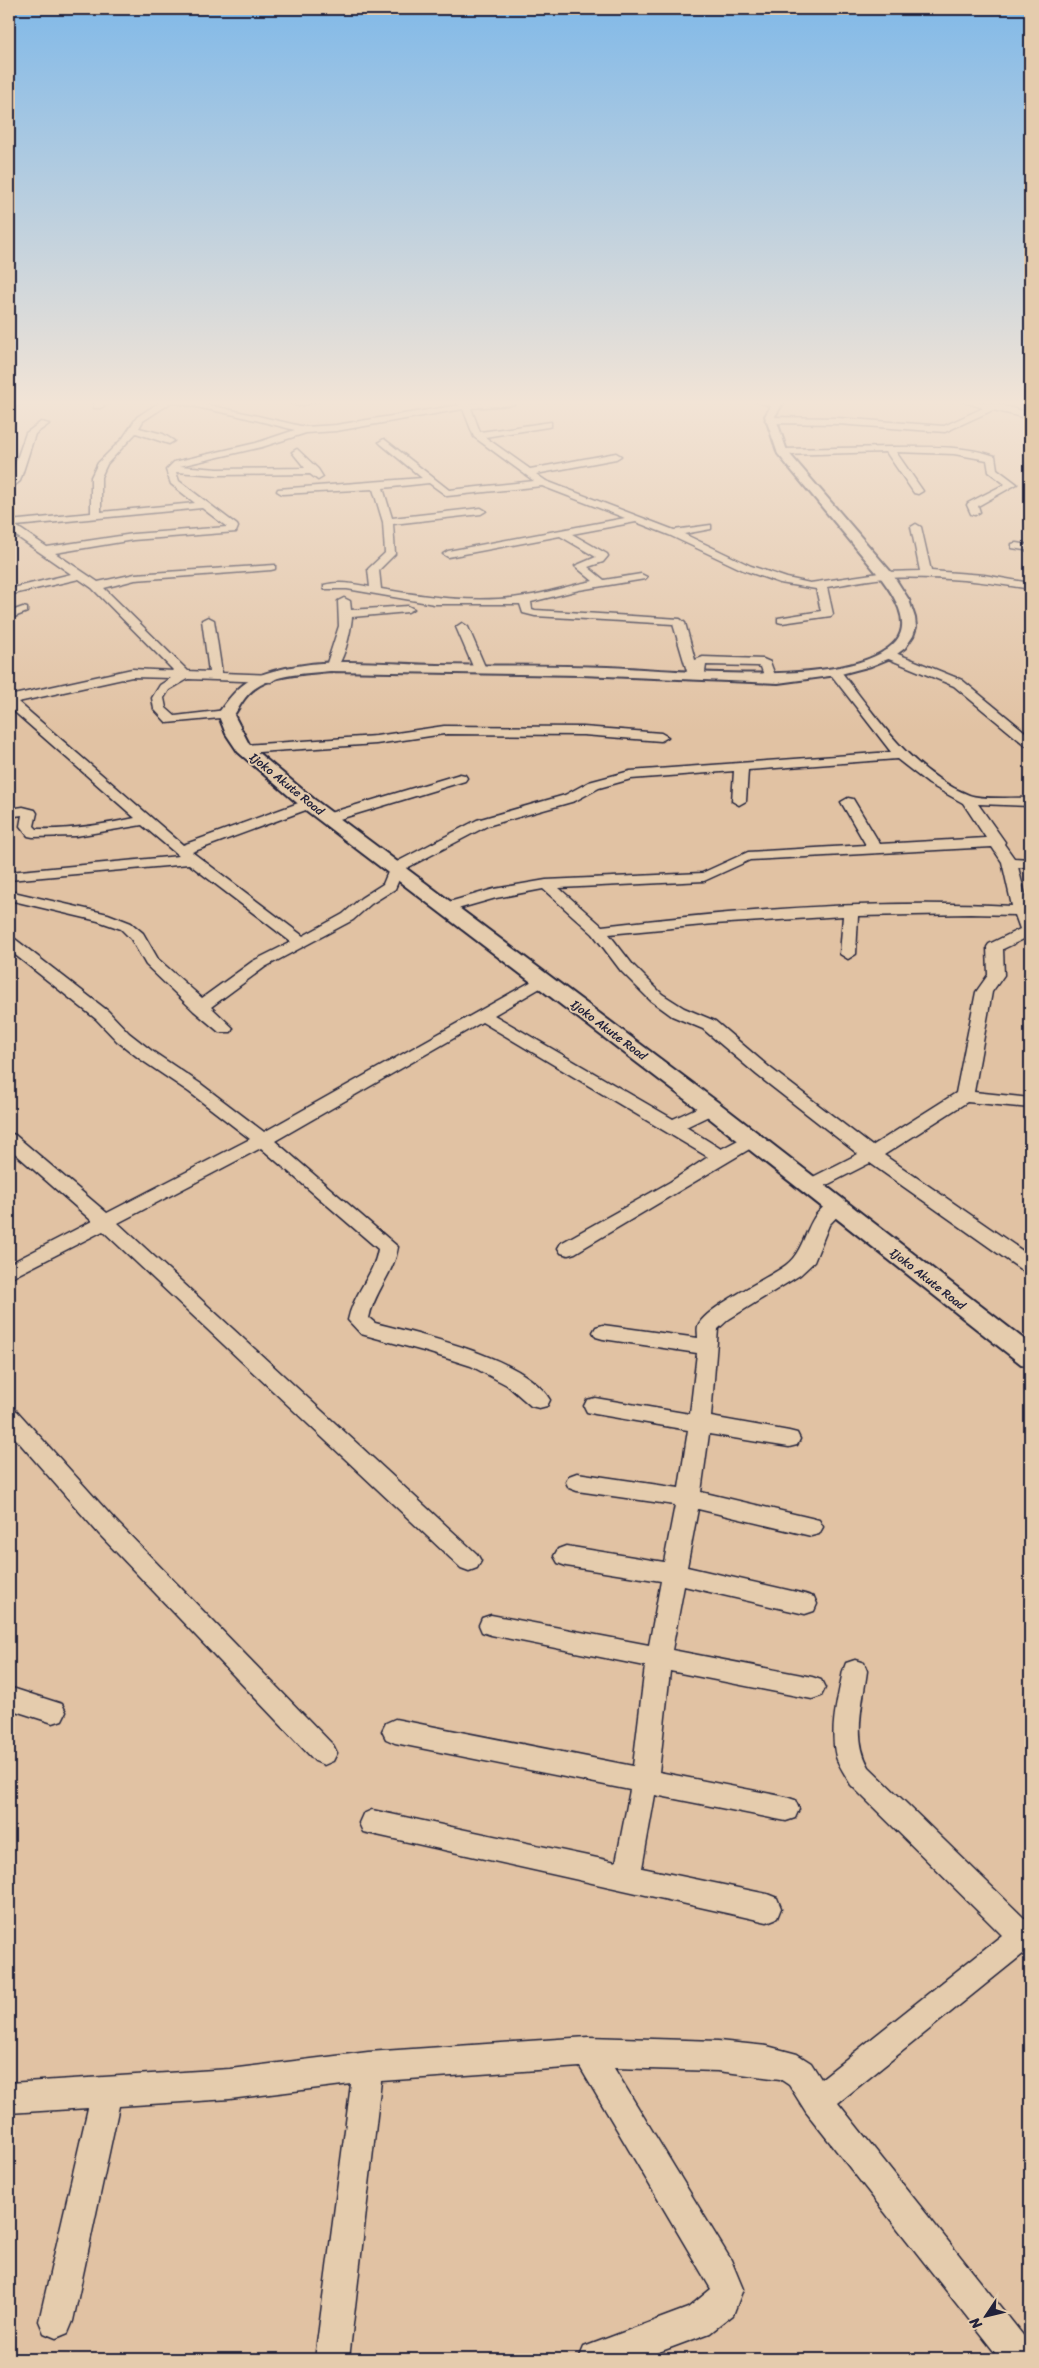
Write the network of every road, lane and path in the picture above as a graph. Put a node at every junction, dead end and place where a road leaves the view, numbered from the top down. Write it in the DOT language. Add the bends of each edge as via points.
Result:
graph roads {
  1 [pos="96,511"];
  2 [pos="151,511"];
  3 [pos="213,511"];
  4 [pos="384,511"];
  5 [pos="481,511"];
  6 [pos="617,511"];
  7 [pos="831,511"];
  8 [pos="96,516"];
  9 [pos="637,518"];
  10 [pos="388,522"];
  11 [pos="9,527"];
  12 [pos="707,527"];
  13 [pos="916,527"];
  14 [pos="560,532"];
  15 [pos="673,534"];
  16 [pos="1016,546"];
  17 [pos="1030,548"];
  18 [pos="44,551"];
  19 [pos="448,554"];
  20 [pos="271,567"];
  21 [pos="926,574"];
  22 [pos="82,575"];
  23 [pos="886,575"];
  24 [pos="640,577"];
  25 [pos="603,584"];
  26 [pos="821,585"];
  27 [pos="96,586"];
  28 [pos="1030,586"];
  29 [pos="328,587"];
  30 [pos="9,592"];
  31 [pos="376,592"];
  32 [pos="524,600"];
  33 [pos="344,601"];
  34 [pos="408,609"];
  35 [pos="23,610"];
  36 [pos="348,614"];
  37 [pos="9,616"];
  38 [pos="208,620"];
  39 [pos="782,620"];
  40 [pos="462,627"];
  41 [pos="888,654"];
  42 [pos="332,666"];
  43 [pos="480,670"];
  44 [pos="835,672"];
  45 [pos="186,675"];
  46 [pos="216,675"];
  47 [pos="696,675"];
  48 [pos="271,678"];
  49 [pos="9,700"];
  50 [pos="226,714"];
  51 [pos="661,737"];
  52 [pos="1030,742"];
  53 [pos="244,749"];
  54 [pos="900,756"];
  55 [pos="741,768"];
  56 [pos="460,778"];
  57 [pos="968,800"];
  58 [pos="739,801"];
  59 [pos="848,802"];
  60 [pos="1030,802"];
  61 [pos="309,804"];
  62 [pos="9,812"];
  63 [pos="328,818"];
  64 [pos="146,820"];
  65 [pos="998,842"];
  66 [pos="876,849"];
  67 [pos="186,855"];
  68 [pos="1009,862"];
  69 [pos="1030,863"];
  70 [pos="396,868"];
  71 [pos="9,876"];
  72 [pos="546,884"];
  73 [pos="9,896"];
  74 [pos="446,907"];
  75 [pos="851,911"];
  76 [pos="1026,912"];
  77 [pos="598,931"];
  78 [pos="9,942"];
  79 [pos="302,943"];
  80 [pos="848,954"];
  81 [pos="543,980"];
  82 [pos="200,1007"];
  83 [pos="484,1016"];
  84 [pos="224,1028"];
  85 [pos="964,1096"];
  86 [pos="1030,1103"];
  87 [pos="711,1108"];
  88 [pos="672,1126"];
  89 [pos="9,1139"];
  90 [pos="263,1140"];
  91 [pos="752,1140"];
  92 [pos="871,1155"];
  93 [pos="722,1157"];
  94 [pos="810,1186"];
  95 [pos="836,1207"];
  96 [pos="104,1222"];
  97 [pos="568,1248"];
  98 [pos="1030,1266"];
  99 [pos="9,1272"];
  100 [pos="604,1332"];
  101 [pos="708,1347"];
  102 [pos="1030,1357"];
  103 [pos="539,1400"];
  104 [pos="595,1406"];
  105 [pos="9,1417"];
  106 [pos="699,1424"];
  107 [pos="789,1439"];
  108 [pos="577,1482"];
  109 [pos="688,1498"];
  110 [pos="810,1527"];
  111 [pos="566,1556"];
  112 [pos="469,1560"];
  113 [pos="675,1574"];
  114 [pos="805,1604"];
  115 [pos="491,1625"];
  116 [pos="659,1656"];
  117 [pos="854,1671"];
  118 [pos="812,1688"];
  119 [pos="9,1698"];
  120 [pos="53,1712"];
  121 [pos="395,1731"];
  122 [pos="324,1753"];
  123 [pos="645,1780"];
  124 [pos="786,1809"];
  125 [pos="372,1823"];
  126 [pos="627,1877"];
  127 [pos="767,1908"];
  128 [pos="1028,1937"];
  129 [pos="588,2052"];
  130 [pos="368,2067"];
  131 [pos="107,2093"];
  132 [pos="9,2098"];
  133 [pos="817,2101"];
  134 [pos="56,2321"];
  135 [pos="332,2359"];
  136 [pos="596,2359"];
  137 [pos="1021,2359"];
  1 -- 8 [label="street"];
  2 -- 8 [label="street"];
  3 -- 18 [label="street" via="234,527 232,530 133,537"];
  4 -- 10 [label="street"];
  5 -- 10 [label="street"];
  6 -- 9 [label="street"];
  7 -- 23 [label="main road"];
  8 -- 11 [label="street"];
  9 -- 14 [label="street"];
  9 -- 15 [label="street"];
  10 -- 31 [label="street" via="390,554 373,569"];
  11 -- 18 [label="street"];
  12 -- 15 [label="street"];
  13 -- 21 [label="street"];
  14 -- 19 [label="street"];
  14 -- 25 [label="street" via="602,556 580,566"];
  15 -- 26 [label="street" via="747,568 790,582"];
  16 -- 17 [label="street"];
  18 -- 22 [label="street"];
  20 -- 27 [label="street" via="135,577"];
  21 -- 23 [label="street"];
  21 -- 28 [label="street" via="984,578"];
  22 -- 27 [label="street"];
  22 -- 30 [label="street"];
  23 -- 26 [label="street"];
  23 -- 41 [label="main road" via="899,592 909,621 907,633"];
  24 -- 25 [label="street"];
  25 -- 32 [label="street"];
  26 -- 39 [label="street" via="827,614"];
  27 -- 45 [label="street"];
  29 -- 31 [label="street" via="347,586"];
  31 -- 32 [label="street" via="467,603"];
  32 -- 47 [label="street" via="527,611 535,613 676,621"];
  33 -- 36 [label="street"];
  34 -- 36 [label="street"];
  35 -- 37 [label="street"];
  36 -- 42 [label="street"];
  38 -- 46 [label="street"];
  40 -- 43 [label="street"];
  41 -- 44 [label="main road"];
  41 -- 52 [label="street" via="958,683"];
  42 -- 43 [label="main road"];
  42 -- 48 [label="main road"];
  43 -- 47 [label="main road"];
  44 -- 47 [label="main road" via="770,678"];
  44 -- 54 [label="street"];
  45 -- 46 [label="street"];
  45 -- 49 [label="street" via="132,673"];
  45 -- 50 [label="street" via="164,688 158,698 160,709 172,720"];
  46 -- 48 [label="street"];
  48 -- 50 [label="main road" via="251,686"];
  49 -- 64 [label="street"];
  50 -- 53 [label="main road, Ijoko Akute Road"];
  51 -- 53 [label="street" via="583,731 444,730 376,740"];
  53 -- 61 [label="main road, Ijoko Akute Road"];
  54 -- 55 [label="street"];
  54 -- 57 [label="street"];
  55 -- 58 [label="street"];
  55 -- 70 [label="street" via="618,778 594,785 570,798 482,823"];
  56 -- 63 [label="street"];
  57 -- 60 [label="street"];
  57 -- 65 [label="street"];
  59 -- 66 [label="street"];
  61 -- 63 [label="main road, Ijoko Akute Road"];
  61 -- 67 [label="street"];
  62 -- 64 [label="street" via="30,813 27,826 33,833 49,834 100,830"];
  63 -- 70 [label="main road, Ijoko Akute Road"];
  64 -- 67 [label="street"];
  65 -- 66 [label="street"];
  65 -- 68 [label="street"];
  66 -- 72 [label="street" via="748,856 704,877"];
  67 -- 71 [label="street"];
  67 -- 79 [label="street"];
  68 -- 69 [label="street"];
  68 -- 76 [label="street"];
  70 -- 74 [label="main road, Ijoko Akute Road"];
  70 -- 79 [label="street" via="390,886 348,917"];
  72 -- 74 [label="street"];
  72 -- 77 [label="street"];
  73 -- 82 [label="street" via="103,917 126,926 137,936 152,962"];
  74 -- 81 [label="main road, Ijoko Akute Road"];
  75 -- 76 [label="street"];
  75 -- 77 [label="street" via="748,915"];
  75 -- 80 [label="street"];
  76 -- 85 [label="street" via="1029,931 995,947 996,975 984,992"];
  77 -- 92 [label="street" via="627,968 656,997 678,1012 709,1025 763,1072"];
  78 -- 90 [label="street" via="102,1015 146,1055"];
  79 -- 82 [label="street" via="259,964"];
  81 -- 83 [label="street"];
  81 -- 87 [label="main road, Ijoko Akute Road"];
  82 -- 84 [label="street"];
  83 -- 88 [label="street"];
  83 -- 90 [label="street"];
  85 -- 86 [label="street"];
  85 -- 92 [label="street"];
  87 -- 88 [label="street"];
  87 -- 91 [label="main road, Ijoko Akute Road"];
  88 -- 93 [label="street"];
  89 -- 96 [label="street"];
  90 -- 96 [label="street"];
  90 -- 103 [label="street" via="388,1247 382,1268 360,1306 358,1320 368,1328 446,1349 478,1362 515,1379"];
  91 -- 93 [label="street"];
  91 -- 94 [label="main road, Ijoko Akute Road"];
  92 -- 94 [label="street"];
  92 -- 98 [label="street"];
  93 -- 97 [label="street"];
  94 -- 95 [label="main road, Ijoko Akute Road"];
  95 -- 101 [label="street" via="820,1222 807,1256 793,1270 722,1314 708,1327"];
  95 -- 102 [label="main road, Ijoko Akute Road"];
  96 -- 99 [label="street"];
  96 -- 112 [label="street"];
  100 -- 101 [label="street"];
  101 -- 106 [label="street"];
  104 -- 106 [label="street"];
  105 -- 122 [label="street" via="107,1527"];
  106 -- 107 [label="street"];
  106 -- 109 [label="street"];
  108 -- 109 [label="street"];
  109 -- 110 [label="street"];
  109 -- 113 [label="street"];
  111 -- 113 [label="street"];
  113 -- 114 [label="street"];
  113 -- 116 [label="street"];
  115 -- 116 [label="street"];
  116 -- 118 [label="street"];
  116 -- 123 [label="street"];
  117 -- 128 [label="street" via="846,1732 849,1757 860,1776"];
  119 -- 120 [label="street"];
  121 -- 123 [label="street"];
  123 -- 124 [label="street"];
  123 -- 126 [label="street"];
  125 -- 126 [label="street"];
  126 -- 127 [label="street"];
  128 -- 133 [label="street"];
  129 -- 130 [label="street"];
  129 -- 133 [label="street" via="767,2060 786,2065 800,2074"];
  129 -- 136 [label="street" via="720,2271 727,2289 721,2303 698,2321"];
  130 -- 131 [label="street" via="230,2084"];
  130 -- 135 [label="street"];
  131 -- 132 [label="street"];
  131 -- 134 [label="street"];
  133 -- 137 [label="street"];
}
